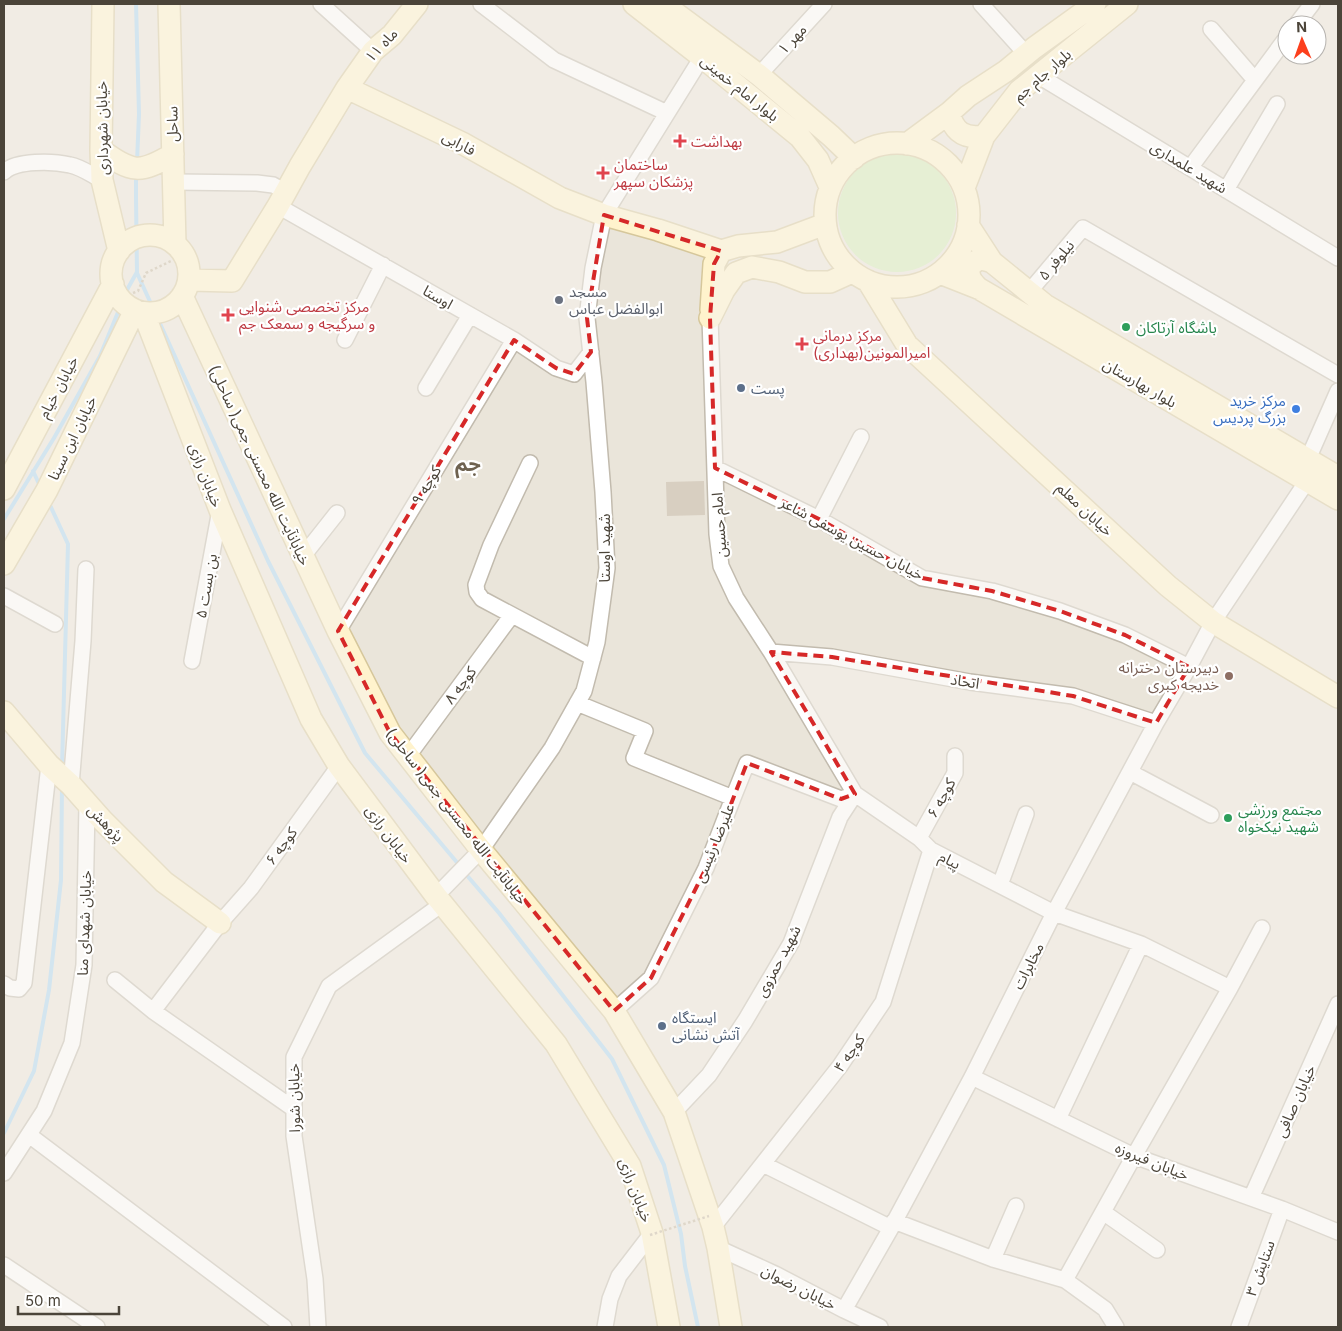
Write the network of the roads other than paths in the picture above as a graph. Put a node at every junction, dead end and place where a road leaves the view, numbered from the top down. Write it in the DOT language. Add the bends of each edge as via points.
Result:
graph roads {
  1 [pos="102,4"];
  2 [pos="169,4"];
  3 [pos="321,4"];
  4 [pos="417,4"];
  5 [pos="481,4"];
  6 [pos="634,4"];
  7 [pos="663,4"];
  8 [pos="824,4"];
  9 [pos="981,4"];
  10 [pos="1095,4"];
  11 [pos="1126,4"];
  12 [pos="1312,4"];
  13 [pos="1304,15"];
  14 [pos="1211,30"];
  15 [pos="1277,50"];
  16 [pos="373,51"];
  17 [pos="1027,55"];
  18 [pos="702,57"];
  19 [pos="759,74"];
  20 [pos="1039,76"];
  21 [pos="1255,80"];
  22 [pos="347,88"];
  23 [pos="1277,104"];
  24 [pos="667,113"];
  25 [pos="949,113"];
  26 [pos="984,136"];
  27 [pos="907,144"];
  28 [pos="101,150"];
  29 [pos="173,154"];
  30 [pos="854,158"];
  31 [pos="1190,168"];
  32 [pos="4,171"];
  33 [pos="102,180"];
  34 [pos="174,182"];
  35 [pos="830,187"];
  36 [pos="964,188"];
  37 [pos="1226,190"];
  38 [pos="282,199"];
  39 [pos="604,215"];
  40 [pos="825,224"];
  41 [pos="968,225"];
  42 [pos="777,242"];
  43 [pos="172,245"];
  44 [pos="119,251"];
  45 [pos="721,251"];
  46 [pos="1338,258"];
  47 [pos="992,262"];
  48 [pos="383,265"];
  49 [pos="779,272"];
  50 [pos="940,272"];
  51 [pos="860,276"];
  52 [pos="185,288"];
  53 [pos="978,288"];
  54 [pos="1029,292"];
  55 [pos="126,300"];
  56 [pos="470,315"];
  57 [pos="710,318"];
  58 [pos="345,340"];
  59 [pos="514,340"];
  60 [pos="591,352"];
  61 [pos="1338,375"];
  62 [pos="426,388"];
  63 [pos="1338,391"];
  64 [pos="861,436"];
  65 [pos="1308,459"];
  66 [pos="530,463"];
  67 [pos="715,468"];
  68 [pos="1338,477"];
  69 [pos="1307,481"];
  70 [pos="4,489"];
  71 [pos="1338,498"];
  72 [pos="220,510"];
  73 [pos="337,513"];
  74 [pos="819,520"];
  75 [pos="303,556"];
  76 [pos="4,564"];
  77 [pos="86,569"];
  78 [pos="4,596"];
  79 [pos="512,615"];
  80 [pos="1213,622"];
  81 [pos="55,624"];
  82 [pos="338,630"];
  83 [pos="771,652"];
  84 [pos="592,658"];
  85 [pos="192,661"];
  86 [pos="1189,667"];
  87 [pos="1338,697"];
  88 [pos="577,703"];
  89 [pos="4,712"];
  90 [pos="1156,723"];
  91 [pos="408,756"];
  92 [pos="955,756"];
  93 [pos="339,766"];
  94 [pos="51,767"];
  95 [pos="1130,772"];
  96 [pos="70,785"];
  97 [pos="855,794"];
  98 [pos="734,798"];
  99 [pos="88,804"];
  100 [pos="1026,814"];
  101 [pos="1211,815"];
  102 [pos="920,838"];
  103 [pos="481,850"];
  104 [pos="931,850"];
  105 [pos="1000,885"];
  106 [pos="439,900"];
  107 [pos="1054,912"];
  108 [pos="220,923"];
  109 [pos="1262,928"];
  110 [pos="1141,944"];
  111 [pos="115,980"];
  112 [pos="4,984"];
  113 [pos="1230,988"];
  114 [pos="1338,1004"];
  115 [pos="153,1011"];
  116 [pos="614,1011"];
  117 [pos="972,1077"];
  118 [pos="294,1109"];
  119 [pos="674,1112"];
  120 [pos="1058,1119"];
  121 [pos="28,1135"];
  122 [pos="1134,1156"];
  123 [pos="763,1164"];
  124 [pos="4,1173"];
  125 [pos="1252,1198"];
  126 [pos="1016,1206"];
  127 [pos="1282,1209"];
  128 [pos="1103,1212"];
  129 [pos="711,1222"];
  130 [pos="892,1224"];
  131 [pos="1338,1232"];
  132 [pos="651,1234"];
  133 [pos="718,1248"];
  134 [pos="1157,1250"];
  135 [pos="993,1259"];
  136 [pos="4,1265"];
  137 [pos="1065,1280"];
  138 [pos="844,1310"];
  139 [pos="97,1327"];
  140 [pos="284,1327"];
  141 [pos="318,1327"];
  142 [pos="605,1327"];
  143 [pos="669,1327"];
  144 [pos="731,1327"];
  145 [pos="880,1327"];
  146 [pos="1116,1327"];
  147 [pos="1239,1327"];
  1 -- 28 [label="main road, خیابان شهرداری"];
  2 -- 29 [label="main road, ساحل"];
  3 -- 16 [label="street"];
  4 -- 16 [label="main road, ماه ۱۱" via="392,35"];
  5 -- 24 [label="street" via="554,60"];
  6 -- 18 [label="main road, بلوار امام خمینی"];
  7 -- 19 [label="main road, بلوار امام خمینی"];
  8 -- 19 [label="street, مهر ۱"];
  9 -- 17 [label="street"];
  10 -- 17 [label="main road, بلوار جام جم"];
  11 -- 20 [label="main road, بلوار جام جم"];
  12 -- 13 [label="street"];
  14 -- 21 [label="street"];
  15 -- 21 [label="street"];
  16 -- 22 [label="main road, ماه ۱۱"];
  17 -- 25 [label="main road, بلوار جام جم"];
  18 -- 24 [label="street"];
  18 -- 35 [label="main road, بلوار امام خمینی" via="800,137 818,160"];
  19 -- 30 [label="main road, بلوار امام خمینی"];
  20 -- 26 [label="main road, بلوار جام جم" via="1019,91"];
  20 -- 31 [label="street, شهید علمداری"];
  21 -- 31 [label="street"];
  22 -- 38 [label="main road"];
  22 -- 39 [label="main road, فارابی" via="462,143 560,198"];
  23 -- 37 [label="street"];
  24 -- 39 [label="street"];
  25 -- 26 [label="main road" via="952,124 964,134 973,138"];
  25 -- 27 [label="main road, بلوار جام جم"];
  26 -- 36 [label="main road, بلوار جام جم"];
  27 -- 30 [label="main road" via="870,148"];
  27 -- 36 [label="main road" via="925,149 941,159 955,172"];
  28 -- 29 [label="main road" via="131,168 156,164"];
  28 -- 33 [label="main road, خیابان شهرداری"];
  29 -- 34 [label="main road, ساحل"];
  30 -- 35 [label="main road"];
  31 -- 37 [label="street, شهید علمداری"];
  32 -- 33 [label="street" via="13,166 42,162 71,165"];
  33 -- 44 [label="main road, خیابان شهرداری"];
  34 -- 38 [label="street, اوستا" via="273,185"];
  34 -- 43 [label="main road, ساحل"];
  35 -- 40 [label="main road" via="825,205"];
  36 -- 41 [label="main road"];
  37 -- 46 [label="street, شهید علمداری"];
  38 -- 48 [label="street, اوستا"];
  38 -- 52 [label="main road" via="232,281"];
  39 -- 45 [label="main road, فارابی"];
  39 -- 60 [label="street, شهید اوستا" via="587,318"];
  40 -- 42 [label="main road"];
  40 -- 51 [label="main road" via="839,258"];
  41 -- 47 [label="main road, بلوار بهارستان"];
  41 -- 50 [label="main road" via="954,259"];
  42 -- 45 [label="main road"];
  42 -- 49 [label="main road" via="786,251 787,263"];
  43 -- 44 [label="main road" via="150,234 125,244"];
  43 -- 52 [label="main road, خیابانآیت الله محسنی جمی( ساحلی)" via="188,263"];
  44 -- 55 [label="main road" via="112,267"];
  45 -- 57 [label="main road, امام حسین" via="714,264"];
  47 -- 53 [label="main road" via="982,259 969,267 968,275"];
  47 -- 54 [label="main road, بلوار بهارستان"];
  48 -- 56 [label="street, اوستا"];
  48 -- 58 [label="street"];
  49 -- 51 [label="main road" via="805,282 830,282"];
  49 -- 57 [label="main road" via="752,267 736,273"];
  50 -- 51 [label="main road" via="924,282 906,286 887,286"];
  50 -- 53 [label="main road, بلوار بهارستان"];
  51 -- 80 [label="main road, خیابان معلم" via="907,345 1168,586"];
  52 -- 55 [label="main road" via="177,303 161,313"];
  52 -- 75 [label="main road, خیابانآیت الله محسنی جمی( ساحلی)"];
  53 -- 69 [label="main road, بلوار بهارستان"];
  54 -- 61 [label="street, نیلوفر ۵" via="1083,228"];
  54 -- 65 [label="main road, بلوار بهارستان" via="1045,306"];
  55 -- 70 [label="main road, خیابان خیام"];
  55 -- 72 [label="main road, خیابان رازی"];
  55 -- 76 [label="main road, خیابان ابن سینا" via="47,490"];
  56 -- 59 [label="street, اوستا"];
  56 -- 62 [label="street"];
  57 -- 67 [label="street, امام حسین"];
  59 -- 60 [label="street, اوستا" via="556,368 574,374"];
  59 -- 82 [label="street, کوچه ۹"];
  60 -- 84 [label="street, شهید اوستا" via="607,568"];
  63 -- 65 [label="street"];
  64 -- 74 [label="street"];
  65 -- 68 [label="main road, بلوار بهارستان"];
  66 -- 79 [label="street" via="476,585 476,592 482,599"];
  67 -- 74 [label="street, خیابان حسین یوسفی شاعر"];
  67 -- 83 [label="street, امام حسین" via="721,566 736,598"];
  69 -- 71 [label="main road, بلوار بهارستان"];
  69 -- 80 [label="street, مخابرات"];
  72 -- 85 [label="street, بن بست ۵"];
  72 -- 93 [label="main road, خیابان رازی" via="311,719"];
  73 -- 75 [label="street"];
  74 -- 86 [label="street, خیابان حسین یوسفی شاعر" via="922,578 992,591 1060,611 1125,635"];
  75 -- 82 [label="main road, خیابانآیت الله محسنی جمی( ساحلی)"];
  77 -- 96 [label="street" via="82,660"];
  78 -- 81 [label="street"];
  79 -- 84 [label="street"];
  79 -- 91 [label="street, کوچه ۸"];
  80 -- 86 [label="street, مخابرات"];
  80 -- 87 [label="main road, خیابان معلم"];
  82 -- 91 [label="main road, خیابانآیت الله محسنی جمی( ساحلی)" via="390,732"];
  83 -- 90 [label="street, اتحاد" via="832,657 970,682 1073,696"];
  83 -- 97 [label="street, امام حسین"];
  84 -- 88 [label="street, شهید اوستا" via="584,691"];
  86 -- 90 [label="street, مخابرات"];
  88 -- 98 [label="street, علیرضا رئیسی" via="645,731 634,758"];
  88 -- 103 [label="street, شهید اوستا" via="552,748"];
  89 -- 94 [label="main road, پژوهش"];
  90 -- 95 [label="street, مخابرات"];
  91 -- 103 [label="main road, خیابانآیت الله محسنی جمی( ساحلی)"];
  92 -- 102 [label="street, کوچه ۶" via="955,773"];
  93 -- 106 [label="main road, خیابان رازی"];
  93 -- 108 [label="street, کوچه ۶" via="251,888"];
  94 -- 96 [label="main road, پژوهش"];
  94 -- 112 [label="street" via="24,983 19,989"];
  95 -- 101 [label="street"];
  95 -- 107 [label="street, مخابرات"];
  96 -- 99 [label="main road, پژوهش"];
  97 -- 98 [label="street" via="841,799 746,763"];
  97 -- 102 [label="street, پیام"];
  97 -- 119 [label="street, شهید حمزوی" via="840,817 791,942 709,1075"];
  98 -- 116 [label="street, علیرضا رئیسی" via="706,868 651,978"];
  99 -- 108 [label="main road, پژوهش" via="164,882"];
  99 -- 121 [label="street, خیابان شهدای منا" via="84,965 72,1043 44,1111"];
  100 -- 105 [label="street"];
  102 -- 104 [label="street, پیام"];
  103 -- 106 [label="street, خیابان شورا"];
  103 -- 116 [label="main road, خیابانآیت الله محسنی جمی( ساحلی)"];
  104 -- 105 [label="street, پیام"];
  104 -- 123 [label="street, کوچه ۴" via="883,1002 840,1066"];
  105 -- 107 [label="street, پیام"];
  106 -- 118 [label="street, خیابان شورا" via="329,986 294,1057"];
  106 -- 132 [label="main road, خیابان رازی" via="556,1044 630,1166"];
  107 -- 110 [label="street, پیام"];
  107 -- 117 [label="street, مخابرات"];
  108 -- 115 [label="street, کوچه ۶"];
  109 -- 113 [label="street"];
  110 -- 113 [label="street, پیام"];
  110 -- 120 [label="street"];
  111 -- 115 [label="street"];
  113 -- 122 [label="street"];
  114 -- 125 [label="street, خیابان صافی"];
  115 -- 118 [label="street"];
  116 -- 119 [label="main road, خیابانآیت الله محسنی جمی( ساحلی)"];
  117 -- 120 [label="street, خیابان فیروزه"];
  117 -- 130 [label="street, مخابرات"];
  118 -- 141 [label="street, خیابان شورا" via="294,1136 315,1279"];
  119 -- 129 [label="main road, خیابانآیت الله محسنی جمی( ساحلی)"];
  120 -- 122 [label="street, خیابان فیروزه"];
  121 -- 124 [label="street, خیابان شهدای منا"];
  121 -- 140 [label="street"];
  122 -- 125 [label="street, خیابان فیروزه"];
  122 -- 128 [label="street"];
  123 -- 129 [label="street, کوچه ۴"];
  123 -- 130 [label="street"];
  125 -- 127 [label="street, خیابان فیروزه"];
  126 -- 135 [label="street"];
  127 -- 131 [label="street, خیابان فیروزه"];
  127 -- 147 [label="street, ستایش ۳"];
  128 -- 134 [label="street"];
  128 -- 137 [label="street"];
  129 -- 133 [label="main road, خیابانآیت الله محسنی جمی( ساحلی)"];
  130 -- 135 [label="street"];
  130 -- 138 [label="street, مخابرات"];
  132 -- 142 [label="street" via="618,1276"];
  132 -- 143 [label="main road, خیابان رازی"];
  133 -- 138 [label="street, خیابان رضوان"];
  133 -- 144 [label="main road, خیابانآیت الله محسنی جمی( ساحلی)"];
  135 -- 137 [label="street"];
  136 -- 139 [label="street"];
  137 -- 146 [label="street" via="1105,1309"];
  138 -- 145 [label="street, خیابان رضوان"];
}
